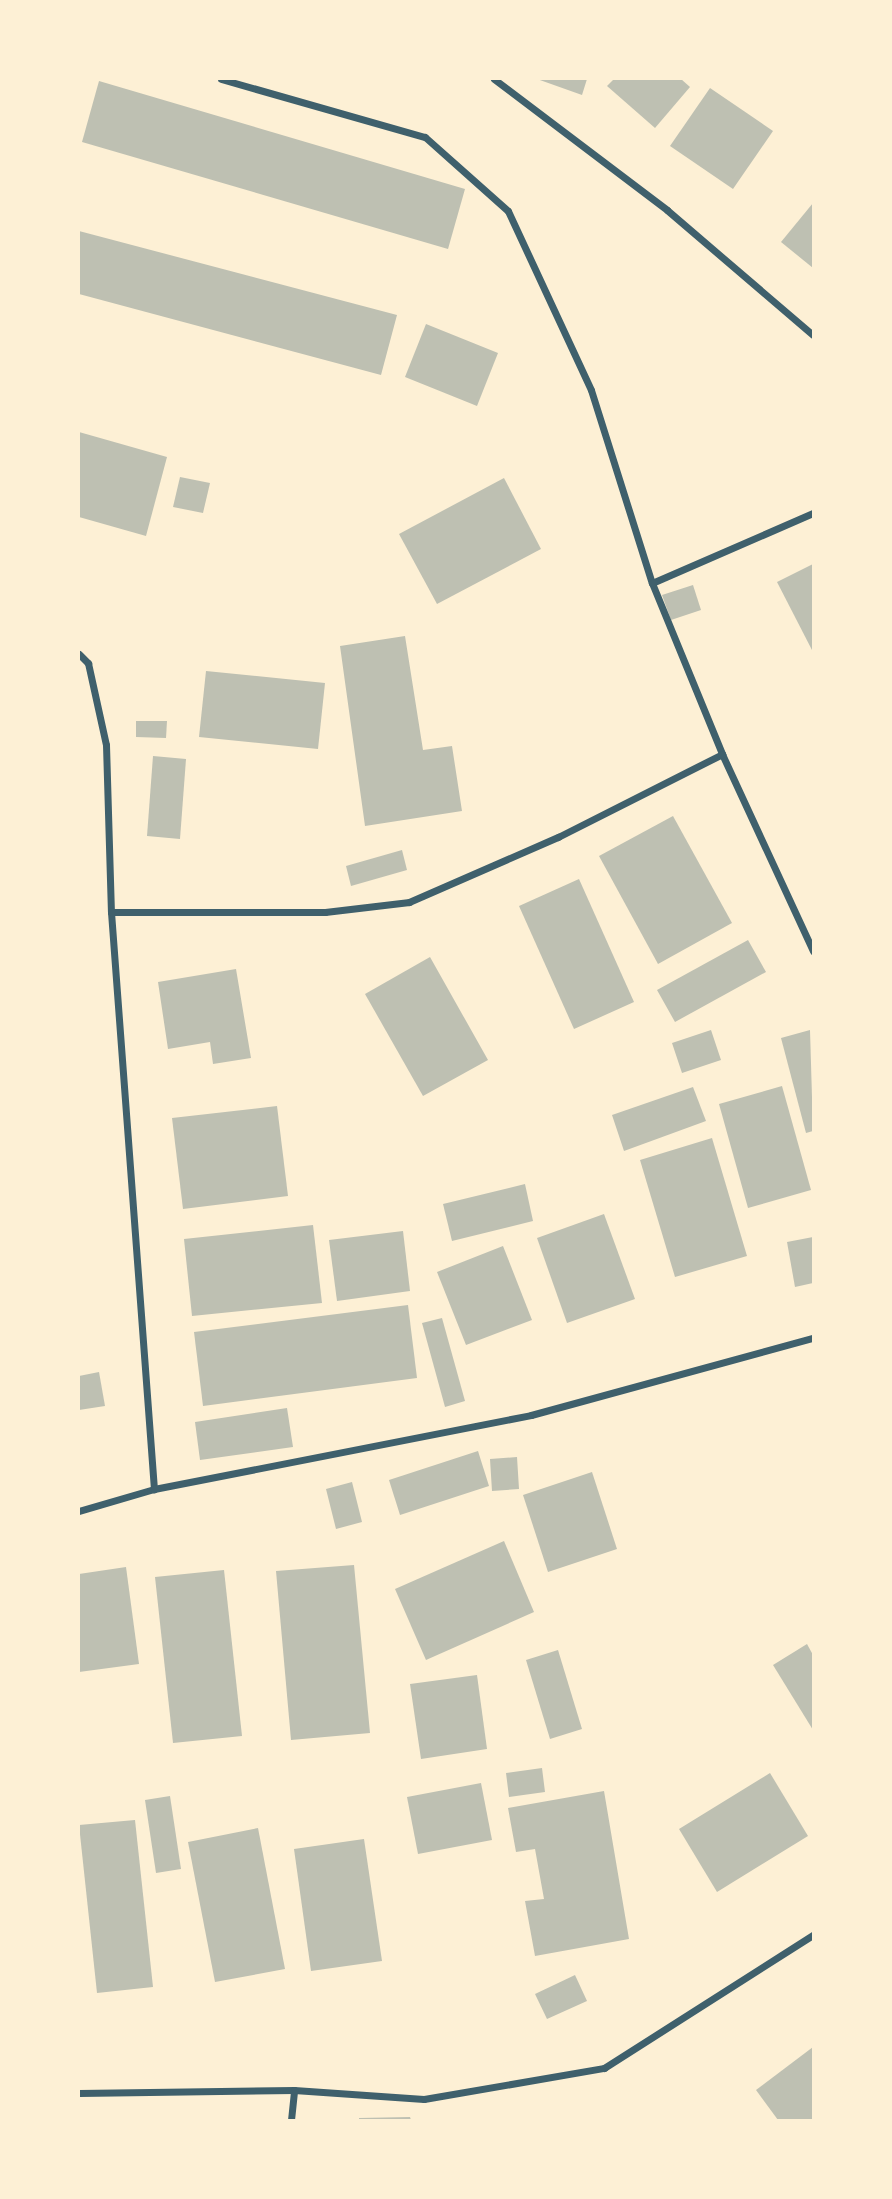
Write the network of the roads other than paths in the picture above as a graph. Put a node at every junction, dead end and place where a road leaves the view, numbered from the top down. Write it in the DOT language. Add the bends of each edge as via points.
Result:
graph roads {
  1 [pos="221,79"];
  2 [pos="494,79"];
  3 [pos="813,335"];
  4 [pos="813,513"];
  5 [pos="652,583"];
  6 [pos="79,654"];
  7 [pos="722,754"];
  8 [pos="111,912"];
  9 [pos="813,951"];
  10 [pos="813,1338"];
  11 [pos="153,1489"];
  12 [pos="79,1511"];
  13 [pos="813,1935"];
  14 [pos="294,2090"];
  15 [pos="79,2093"];
  16 [pos="291,2120"];
  1 -- 5 [label="street" via="425,137 508,211 591,390"];
  2 -- 3 [label="street" via="667,210"];
  4 -- 5 [label="street"];
  5 -- 7 [label="street"];
  6 -- 8 [label="street" via="88,663 106,745"];
  7 -- 8 [label="street" via="558,837 409,902 325,912"];
  7 -- 9 [label="street"];
  8 -- 11 [label="street"];
  10 -- 11 [label="street" via="531,1415"];
  11 -- 12 [label="street"];
  13 -- 14 [label="street" via="604,2068 425,2099"];
  14 -- 15 [label="street"];
  14 -- 16 [label="street"];
}
